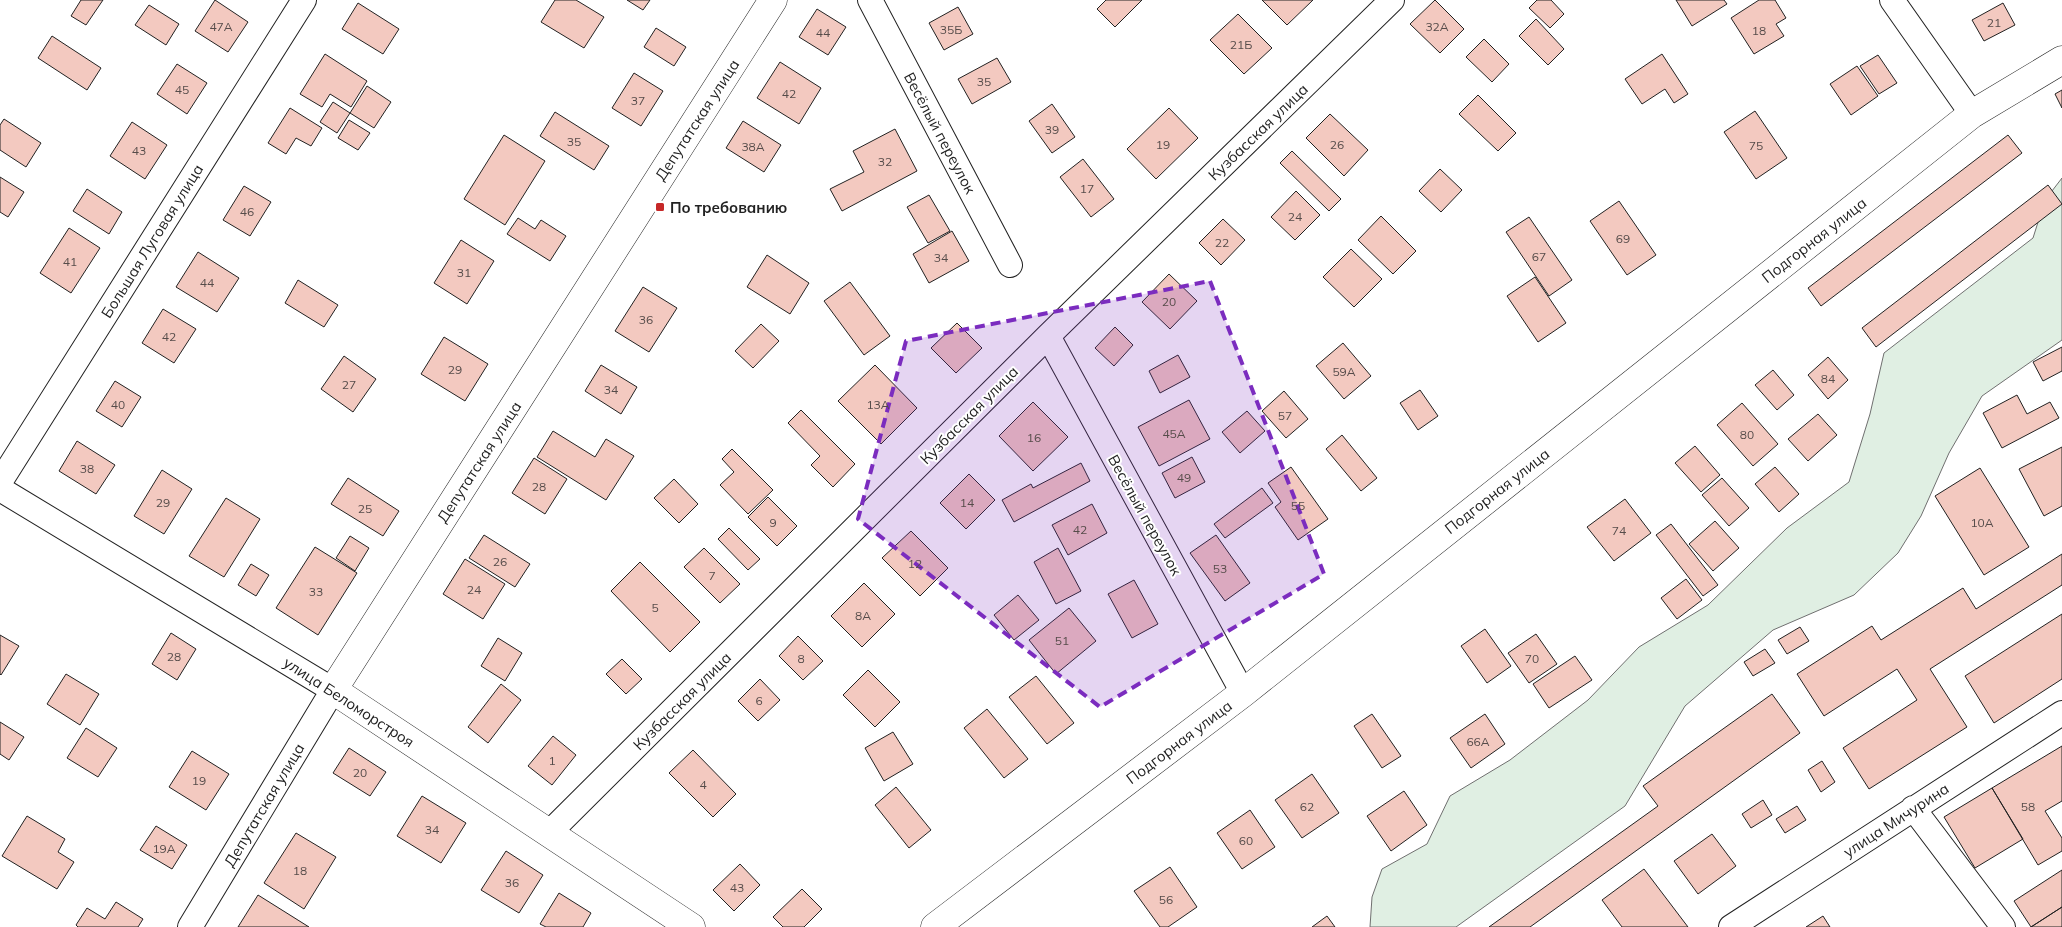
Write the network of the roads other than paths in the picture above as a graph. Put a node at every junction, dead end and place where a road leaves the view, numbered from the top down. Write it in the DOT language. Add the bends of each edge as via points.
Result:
graph roads {
  1 [pos="304,0"];
  2 [pos="773,0"];
  3 [pos="870,0"];
  4 [pos="1392,0"];
  5 [pos="1892,0"];
  6 [pos="2062,60"];
  7 [pos="1972,114"];
  8 [pos="1010,265"];
  9 [pos="1048,336"];
  10 [pos="0,482"];
  11 [pos="0,489"];
  12 [pos="333,690"];
  13 [pos="1243,693"];
  14 [pos="2062,712"];
  15 [pos="1913,808"];
  16 [pos="549,833"];
  17 [pos="190,927"];
  18 [pos="691,927"];
  19 [pos="935,927"];
  20 [pos="1730,927"];
  21 [pos="2003,927"];
  1 -- 10 [label="street, Большая Луговая улица"];
  2 -- 12 [label="street, Депутатская улица"];
  3 -- 8 [label="street, Весёлый переулок"];
  4 -- 9 [label="street, Кузбасская улица"];
  5 -- 7 [label="street"];
  6 -- 7 [label="street, Подгорная улица"];
  7 -- 13 [label="street, Подгорная улица"];
  9 -- 13 [label="street, Весёлый переулок"];
  9 -- 16 [label="street, Кузбасская улица"];
  11 -- 12 [label="street, улица Беломорстроя"];
  12 -- 16 [label="street, улица Беломорстроя"];
  12 -- 17 [label="street, Депутатская улица"];
  13 -- 19 [label="street, Подгорная улица"];
  14 -- 15 [label="street, улица Мичурина"];
  15 -- 20 [label="street, улица Мичурина"];
  15 -- 21 [label="street"];
  16 -- 18 [label="street, улица Беломорстроя"];
}
